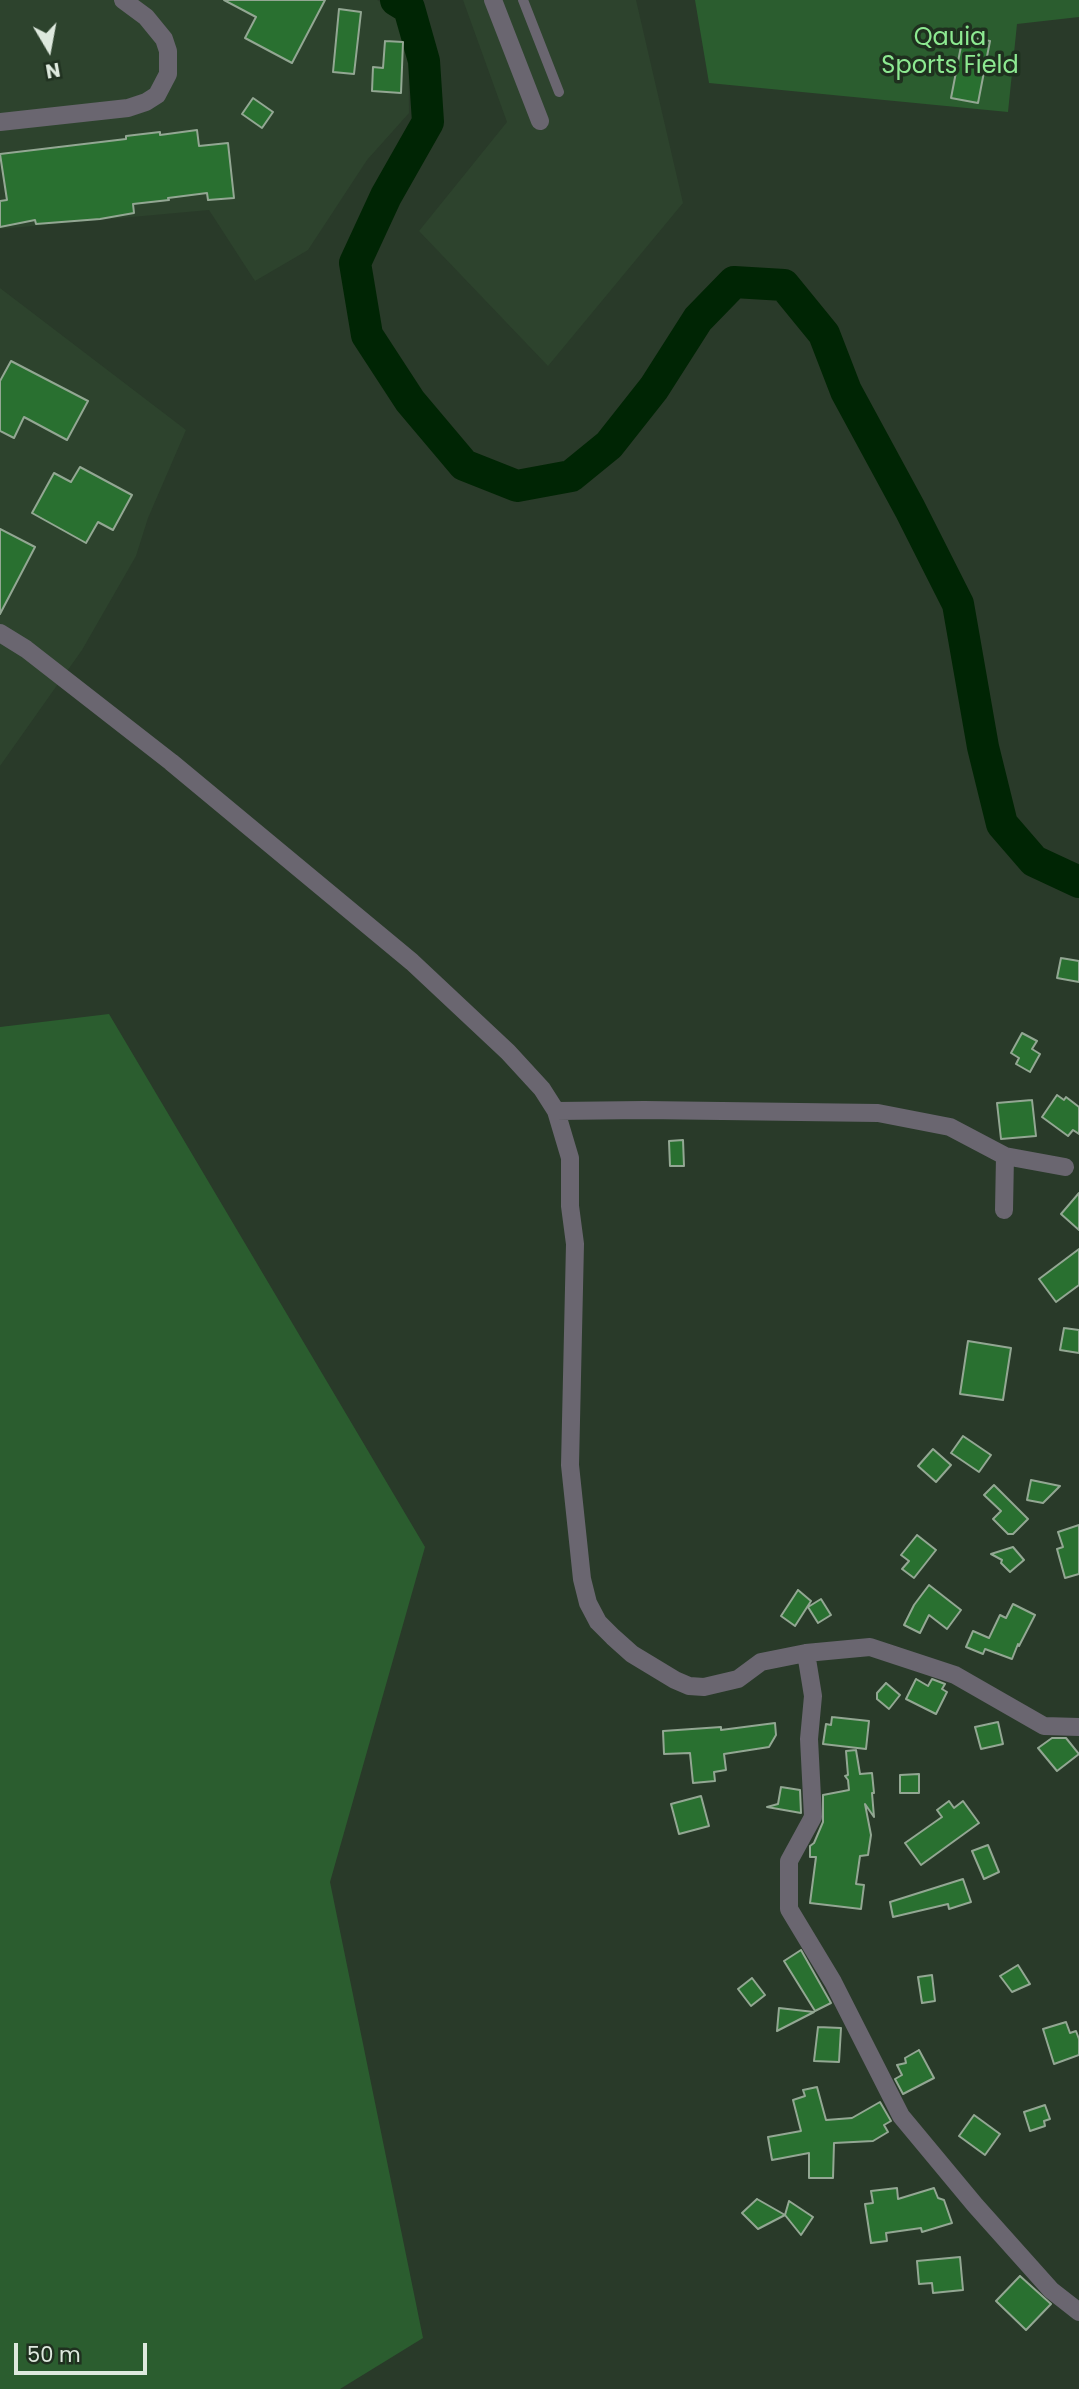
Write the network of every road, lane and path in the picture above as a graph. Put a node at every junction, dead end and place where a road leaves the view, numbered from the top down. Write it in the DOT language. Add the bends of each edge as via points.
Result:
graph roads {
  1 [pos="123,0"];
  2 [pos="493,0"];
  3 [pos="523,0"];
  4 [pos="559,92"];
  5 [pos="540,121"];
  6 [pos="0,122"];
  7 [pos="0,633"];
  8 [pos="556,1111"];
  9 [pos="1005,1156"];
  10 [pos="1065,1167"];
  11 [pos="1004,1210"];
  12 [pos="806,1653"];
  13 [pos="1079,1727"];
  14 [pos="1079,2312"];
  1 -- 6 [label="street" via="146,17 164,39 168,74 157,95 128,108"];
  2 -- 5 [label="street"];
  3 -- 4 [label="lane"];
  7 -- 8 [label="street" via="171,762 412,962 508,1052"];
  8 -- 9 [label="street" via="878,1113 950,1127"];
  8 -- 12 [label="street" via="569,1158 575,1244 570,1465 582,1579 589,1603 598,1622 632,1654 689,1686 723,1684 761,1662"];
  9 -- 10 [label="street"];
  9 -- 11 [label="street"];
  12 -- 13 [label="street" via="870,1647 955,1675 1044,1727"];
  12 -- 14 [label="street" via="813,1696 809,1739 813,1816 789,1861 789,1909 833,1982 901,2116 1051,2290"];
}
